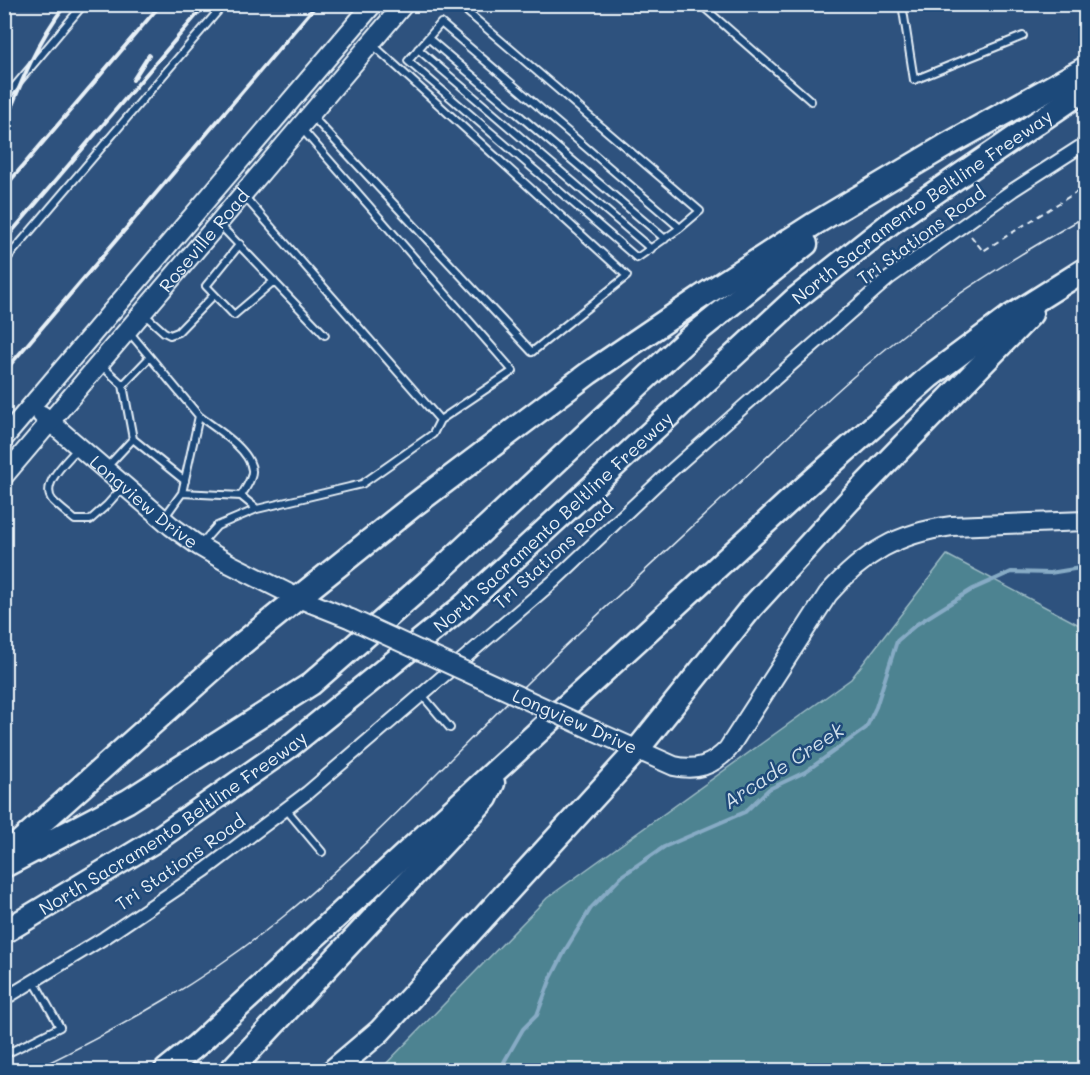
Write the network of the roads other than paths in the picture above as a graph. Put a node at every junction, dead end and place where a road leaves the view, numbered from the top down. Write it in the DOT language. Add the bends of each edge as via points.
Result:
graph roads {
  1 [pos="84,4"];
  2 [pos="224,4"];
  3 [pos="373,4"];
  4 [pos="404,4"];
  5 [pos="458,4"];
  6 [pos="700,4"];
  7 [pos="902,4"];
  8 [pos="1023,36"];
  9 [pos="428,38"];
  10 [pos="370,43"];
  11 [pos="418,49"];
  12 [pos="1086,68"];
  13 [pos="1086,89"];
  14 [pos="4,99"];
  15 [pos="811,101"];
  16 [pos="305,120"];
  17 [pos="1086,143"];
  18 [pos="877,186"];
  19 [pos="243,194"];
  20 [pos="219,224"];
  21 [pos="680,228"];
  22 [pos="665,239"];
  23 [pos="240,244"];
  24 [pos="651,249"];
  25 [pos="4,262"];
  26 [pos="1076,274"];
  27 [pos="274,281"];
  28 [pos="214,295"];
  29 [pos="142,313"];
  30 [pos="127,330"];
  31 [pos="325,335"];
  32 [pos="150,357"];
  33 [pos="99,364"];
  34 [pos="123,384"];
  35 [pos="32,406"];
  36 [pos="199,416"];
  37 [pos="440,420"];
  38 [pos="50,422"];
  39 [pos="4,438"];
  40 [pos="133,439"];
  41 [pos="79,446"];
  42 [pos="105,469"];
  43 [pos="4,476"];
  44 [pos="184,481"];
  45 [pos="125,485"];
  46 [pos="182,493"];
  47 [pos="241,496"];
  48 [pos="257,509"];
  49 [pos="163,519"];
  50 [pos="1086,521"];
  51 [pos="199,546"];
  52 [pos="298,597"];
  53 [pos="422,695"];
  54 [pos="450,728"];
  55 [pos="638,750"];
  56 [pos="502,763"];
  57 [pos="285,808"];
  58 [pos="322,852"];
  59 [pos="4,856"];
  60 [pos="4,866"];
  61 [pos="4,932"];
  62 [pos="34,981"];
  63 [pos="4,999"];
  64 [pos="4,1055"];
  65 [pos="166,1071"];
  66 [pos="231,1071"];
  67 [pos="334,1071"];
  1 -- 14 [label="lane"];
  2 -- 25 [label="lane"];
  3 -- 35 [label="main road, Roseville Road"];
  4 -- 10 [label="main road, Roseville Road"];
  5 -- 21 [label="lane" via="700,211"];
  6 -- 15 [label="lane"];
  7 -- 8 [label="lane" via="914,80"];
  9 -- 11 [label="lane"];
  9 -- 21 [label="lane" via="441,23"];
  9 -- 22 [label="lane"];
  10 -- 16 [label="main road, Roseville Road"];
  10 -- 16 [label="lane" via="627,276 532,352"];
  11 -- 24 [label="lane"];
  11 -- 24 [label="lane" via="408,61 620,243 638,258"];
  12 -- 18 [label="highway"];
  13 -- 61 [label="highway, North Sacramento Beltline Freeway" via="892,222 795,299 462,607 290,746 153,842"];
  16 -- 19 [label="main road, Roseville Road"];
  16 -- 37 [label="lane" via="513,371"];
  17 -- 53 [label="street, Tri Stations Road" via="889,278"];
  18 -- 52 [label="highway" via="710,291 590,373"];
  18 -- 60 [label="highway" via="687,340 434,576 311,684 128,801"];
  19 -- 20 [label="main road, Roseville Road"];
  19 -- 37 [label="lane"];
  20 -- 23 [label="lane"];
  20 -- 29 [label="main road, Roseville Road"];
  21 -- 22 [label="lane"];
  22 -- 24 [label="lane"];
  23 -- 27 [label="lane"];
  23 -- 28 [label="lane" via="206,286"];
  26 -- 55 [label="highway" via="951,394 850,500 751,608"];
  26 -- 56 [label="highway" via="929,377"];
  27 -- 28 [label="lane" via="234,315"];
  27 -- 31 [label="lane"];
  28 -- 29 [label="lane" via="178,332 170,334"];
  29 -- 30 [label="main road, Roseville Road"];
  30 -- 32 [label="lane"];
  30 -- 33 [label="main road, Roseville Road"];
  32 -- 34 [label="lane"];
  32 -- 36 [label="lane"];
  33 -- 34 [label="lane"];
  33 -- 38 [label="main road, Roseville Road"];
  34 -- 40 [label="lane"];
  35 -- 38 [label="main road, Longview Drive"];
  35 -- 39 [label="main road, Roseville Road"];
  36 -- 44 [label="lane"];
  36 -- 47 [label="lane" via="240,448 250,461 252,472"];
  37 -- 48 [label="lane" via="433,434 362,484"];
  38 -- 41 [label="main road, Longview Drive"];
  38 -- 43 [label="main road, Roseville Road"];
  40 -- 42 [label="lane"];
  40 -- 44 [label="lane"];
  41 -- 42 [label="main road, Longview Drive"];
  41 -- 45 [label="lane" via="50,484 49,492 52,500 75,520 90,520"];
  42 -- 45 [label="main road, Longview Drive"];
  44 -- 46 [label="lane"];
  45 -- 49 [label="main road, Longview Drive"];
  46 -- 47 [label="lane"];
  46 -- 49 [label="lane"];
  47 -- 48 [label="lane"];
  48 -- 51 [label="lane" via="217,526"];
  49 -- 51 [label="main road, Longview Drive"];
  50 -- 55 [label="main road, Longview Drive" via="952,526 886,545 857,564 828,594 719,758 709,765 686,769"];
  51 -- 52 [label="main road, Longview Drive"];
  52 -- 55 [label="main road, Longview Drive, bridge"];
  52 -- 59 [label="highway"];
  53 -- 54 [label="lane"];
  53 -- 57 [label="street, Tri Stations Road"];
  55 -- 67 [label="highway" via="380,1031"];
  56 -- 65 [label="highway"];
  56 -- 66 [label="highway" via="486,798"];
  57 -- 58 [label="lane"];
  57 -- 62 [label="street, Tri Stations Road" via="205,870"];
  62 -- 63 [label="street, Tri Stations Road"];
  62 -- 64 [label="lane" via="60,1027"];
}
